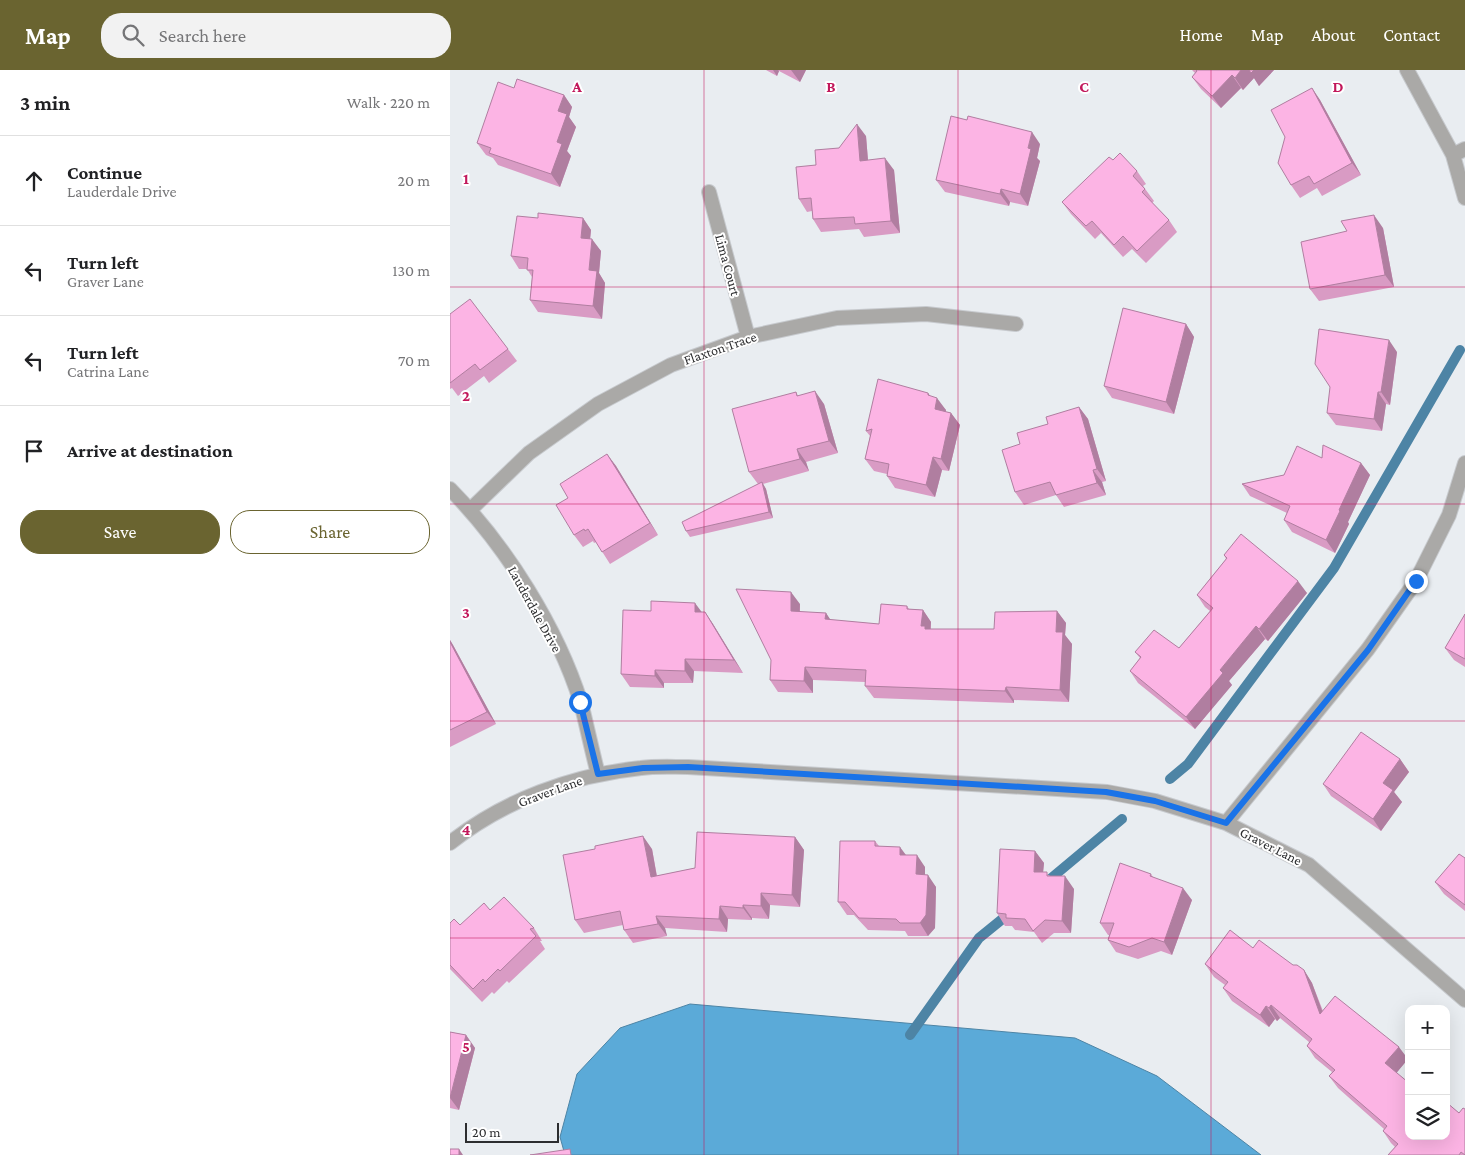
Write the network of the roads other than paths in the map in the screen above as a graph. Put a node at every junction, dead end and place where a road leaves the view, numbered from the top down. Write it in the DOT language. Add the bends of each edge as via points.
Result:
graph roads {
  1 [pos="1407,70"];
  2 [pos="1459,152"];
  3 [pos="709,192"];
  4 [pos="1465,198"];
  5 [pos="1016,324"];
  6 [pos="748,337"];
  7 [pos="1465,463"];
  8 [pos="450,490"];
  9 [pos="470,510"];
  10 [pos="598,774"];
  11 [pos="1226,823"];
  12 [pos="450,843"];
  13 [pos="1465,1000"];
  1 -- 2 [label="street"];
  2 -- 4 [label="street"];
  3 -- 6 [label="street, Lima Court"];
  5 -- 6 [label="street, Flaxton Trace" via="926,314 837,318"];
  6 -- 9 [label="street, Flaxton Trace" via="671,365 598,404 529,453"];
  7 -- 11 [label="street" via="1449,515 1416,581 1368,650"];
  8 -- 9 [label="street, Lauderdale Drive"];
  9 -- 10 [label="street, Lauderdale Drive" via="515,569 552,634 580,702"];
  10 -- 11 [label="street, Graver Lane" via="688,767 1106,792 1155,801"];
  10 -- 12 [label="street, Graver Lane" via="530,795 468,828"];
  11 -- 13 [label="street, Graver Lane" via="1309,865"];
}
